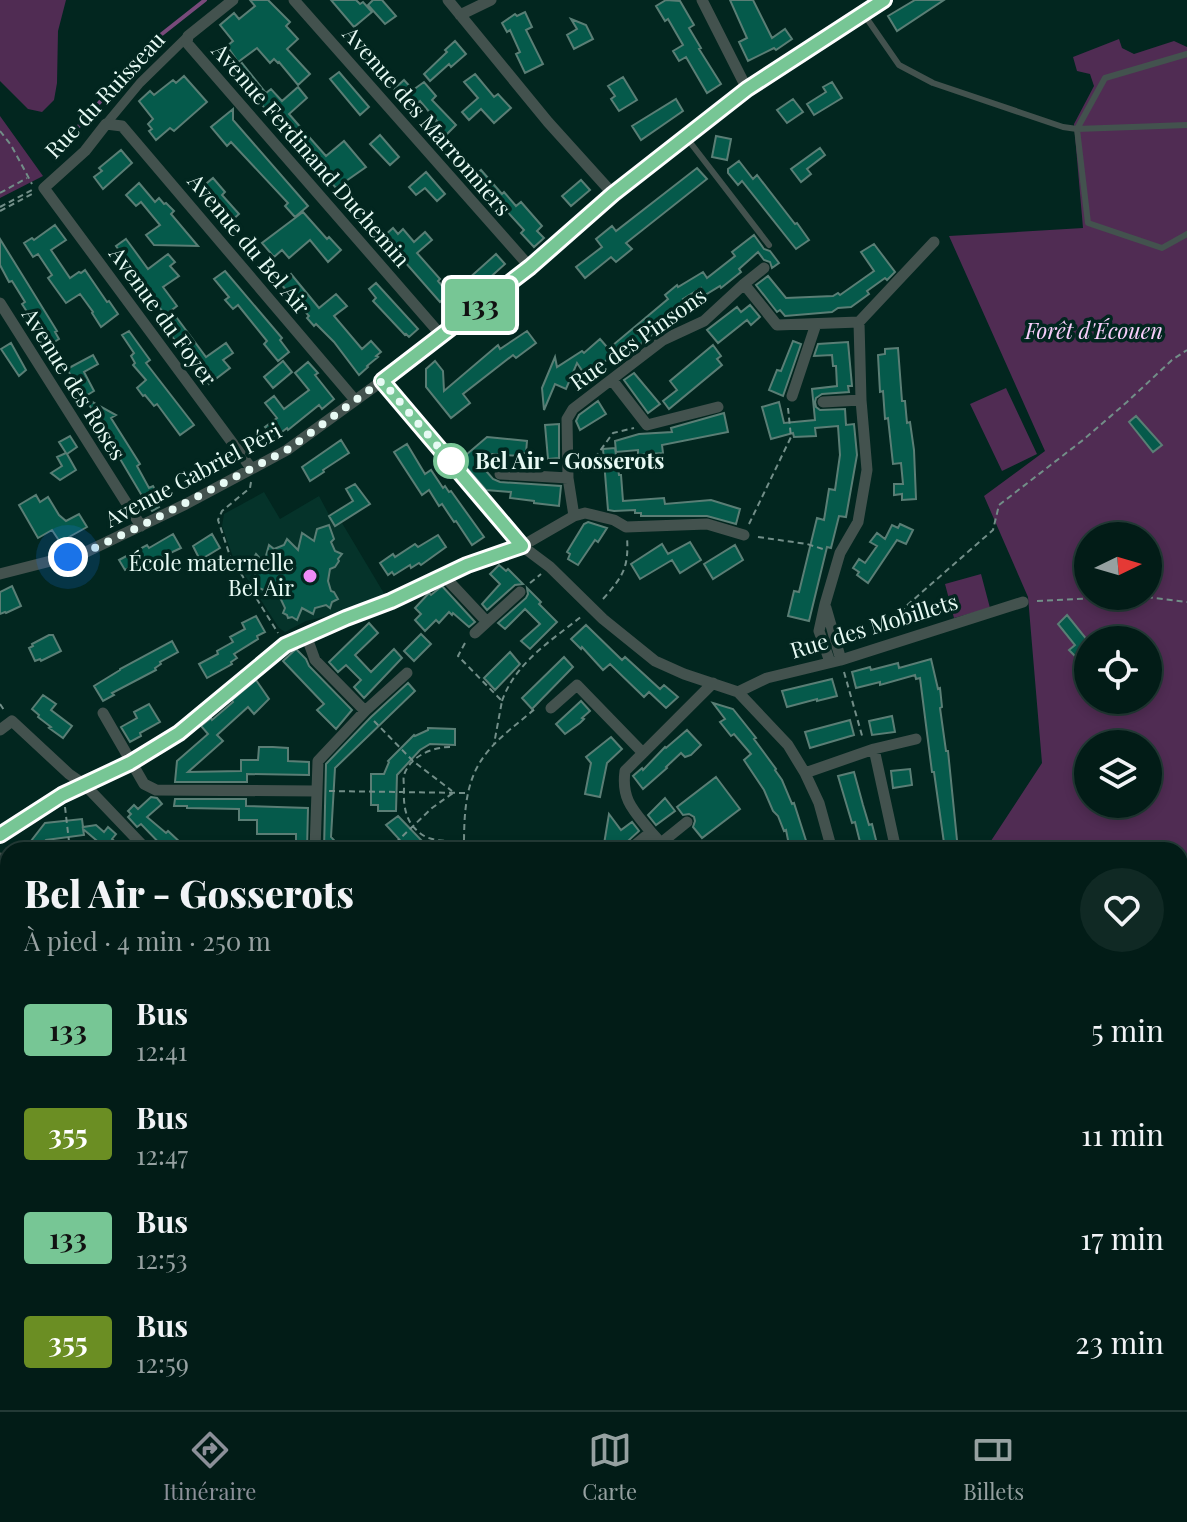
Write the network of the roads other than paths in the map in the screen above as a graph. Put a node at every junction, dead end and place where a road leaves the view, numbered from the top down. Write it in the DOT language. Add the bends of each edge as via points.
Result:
graph roads {
  1 [pos="233,0"];
  2 [pos="294,0"];
  3 [pos="448,0"];
  4 [pos="491,0"];
  5 [pos="702,0"];
  6 [pos="884,0"];
  7 [pos="863,13"];
  8 [pos="460,15"];
  9 [pos="188,36"];
  10 [pos="1187,54"];
  11 [pos="747,89"];
  12 [pos="106,124"];
  13 [pos="1187,125"];
  14 [pos="1077,129"];
  15 [pos="686,137"];
  16 [pos="44,188"];
  17 [pos="613,194"];
  18 [pos="1187,234"];
  19 [pos="934,242"];
  20 [pos="769,245"];
  21 [pos="530,267"];
  22 [pos="764,268"];
  23 [pos="744,284"];
  24 [pos="0,303"];
  25 [pos="859,322"];
  26 [pos="816,324"];
  27 [pos="441,335"];
  28 [pos="612,380"];
  29 [pos="382,381"];
  30 [pos="792,396"];
  31 [pos="355,400"];
  32 [pos="861,400"];
  33 [pos="823,402"];
  34 [pos="718,407"];
  35 [pos="251,468"];
  36 [pos="500,474"];
  37 [pos="568,478"];
  38 [pos="574,516"];
  39 [pos="141,526"];
  40 [pos="744,535"];
  41 [pos="522,546"];
  42 [pos="0,574"];
  43 [pos="443,575"];
  44 [pos="520,592"];
  45 [pos="1023,602"];
  46 [pos="487,622"];
  47 [pos="475,633"];
  48 [pos="306,635"];
  49 [pos="836,661"];
  50 [pos="407,673"];
  51 [pos="713,683"];
  52 [pos="738,692"];
  53 [pos="551,708"];
  54 [pos="365,711"];
  55 [pos="103,713"];
  56 [pos="0,730"];
  57 [pos="916,739"];
  58 [pos="870,750"];
  59 [pos="642,752"];
  60 [pos="130,763"];
  61 [pos="805,773"];
  62 [pos="85,785"];
  63 [pos="316,791"];
  64 [pos="687,822"];
  65 [pos="651,832"];
  66 [pos="0,835"];
  67 [pos="139,842"];
  68 [pos="315,842"];
  69 [pos="639,842"];
  70 [pos="659,842"];
  71 [pos="668,842"];
  72 [pos="830,842"];
  73 [pos="894,842"];
  1 -- 9 [label="street, Rue du Ruisseau"];
  2 -- 21 [label="street, Avenue des Marronniers"];
  3 -- 8 [label="street"];
  4 -- 8 [label="street"];
  5 -- 11 [label="street"];
  6 -- 7 [label="street, Avenue Gabriel Péri"];
  7 -- 11 [label="street, Avenue Gabriel Péri"];
  7 -- 14 [label="lane" via="899,65 933,83"];
  8 -- 17 [label="street"];
  9 -- 12 [label="street, Rue du Ruisseau"];
  9 -- 27 [label="street, Avenue Ferdinand Duchemin" via="187,43"];
  10 -- 14 [label="lane" via="1105,78"];
  11 -- 15 [label="street, Avenue Gabriel Péri"];
  12 -- 16 [label="street, Rue du Ruisseau"];
  12 -- 31 [label="street, Avenue du Bel Air" via="122,126"];
  13 -- 14 [label="lane"];
  14 -- 18 [label="lane" via="1088,223 1162,248"];
  15 -- 17 [label="street, Avenue Gabriel Péri"];
  15 -- 20 [label="lane"];
  16 -- 35 [label="street, Avenue du Foyer"];
  17 -- 21 [label="street, Avenue Gabriel Péri"];
  19 -- 25 [label="street"];
  21 -- 27 [label="street, Avenue Gabriel Péri"];
  22 -- 23 [label="street, Rue des Pinsons"];
  23 -- 26 [label="street" via="777,325"];
  23 -- 28 [label="street, Rue des Pinsons" via="704,321 663,340"];
  24 -- 39 [label="street, Avenue des Roses"];
  25 -- 26 [label="street"];
  25 -- 32 [label="street"];
  26 -- 30 [label="street"];
  27 -- 29 [label="street, Avenue Gabriel Péri"];
  28 -- 34 [label="street" via="647,425"];
  28 -- 37 [label="street, Rue des Pinsons" via="567,419"];
  29 -- 31 [label="street, Avenue Gabriel Péri"];
  29 -- 41 [label="street"];
  31 -- 35 [label="street, Avenue Gabriel Péri" via="287,450"];
  32 -- 33 [label="street"];
  32 -- 49 [label="street" via="867,470 858,522 840,553 825,604"];
  35 -- 39 [label="street, Avenue Gabriel Péri"];
  36 -- 37 [label="street"];
  37 -- 38 [label="street, Rue des Pinsons"];
  38 -- 40 [label="street" via="585,513 626,527 707,524"];
  38 -- 41 [label="street"];
  39 -- 42 [label="street, Avenue Gabriel Péri" via="86,552"];
  41 -- 43 [label="street"];
  41 -- 51 [label="street" via="655,661"];
  43 -- 46 [label="street"];
  43 -- 48 [label="street"];
  44 -- 46 [label="street"];
  45 -- 49 [label="street, Rue des Mobillets"];
  46 -- 47 [label="street"];
  48 -- 54 [label="street" via="315,660"];
  48 -- 60 [label="street" via="285,645 179,733"];
  49 -- 52 [label="street, Rue des Mobillets" via="767,678"];
  50 -- 54 [label="street"];
  51 -- 52 [label="street"];
  51 -- 59 [label="street"];
  52 -- 61 [label="street" via="788,745"];
  53 -- 59 [label="street" via="577,685"];
  54 -- 63 [label="street" via="318,761"];
  55 -- 60 [label="street"];
  56 -- 62 [label="street" via="12,721"];
  57 -- 58 [label="street"];
  58 -- 61 [label="street"];
  58 -- 73 [label="street"];
  59 -- 65 [label="street" via="625,771 623,783 628,804"];
  60 -- 62 [label="street"];
  60 -- 63 [label="street" via="144,784 156,790"];
  61 -- 72 [label="street"];
  62 -- 66 [label="street"];
  62 -- 67 [label="street"];
  63 -- 68 [label="street"];
  64 -- 71 [label="street"];
  65 -- 69 [label="street"];
  65 -- 70 [label="street"];
}
